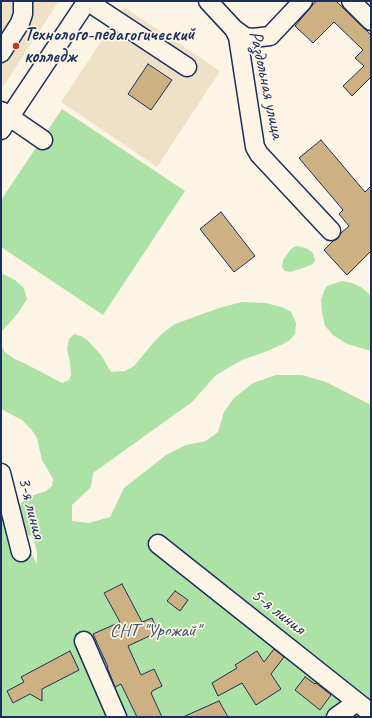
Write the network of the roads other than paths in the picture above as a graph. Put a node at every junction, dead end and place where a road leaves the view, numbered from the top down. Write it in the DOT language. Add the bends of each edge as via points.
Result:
graph roads {
  1 [pos="23,1"];
  2 [pos="87,1"];
  3 [pos="208,1"];
  4 [pos="303,1"];
  5 [pos="352,1"];
  6 [pos="371,21"];
  7 [pos="234,29"];
  8 [pos="270,36"];
  9 [pos="1,53"];
  10 [pos="187,67"];
  11 [pos="243,71"];
  12 [pos="4,120"];
  13 [pos="43,140"];
  14 [pos="331,231"];
  15 [pos="1,473"];
  16 [pos="158,544"];
  17 [pos="21,552"];
  18 [pos="84,641"];
  19 [pos="364,708"];
  20 [pos="117,717"];
  21 [pos="336,717"];
  1 -- 9 [label="street" via="20,23"];
  2 -- 10 [label="street"];
  2 -- 12 [label="street"];
  3 -- 7 [label="street, Раздольная улица"];
  4 -- 8 [label="street"];
  5 -- 6 [label="street"];
  7 -- 8 [label="street" via="245,37"];
  7 -- 11 [label="street, Раздольная улица" via="238,37"];
  8 -- 11 [label="street" via="247,59"];
  11 -- 14 [label="street, Раздольная улица" via="255,147"];
  12 -- 13 [label="street"];
  15 -- 17 [label="street, 3-я линия"];
  16 -- 19 [label="street, 5-я линия"];
  18 -- 20 [label="street"];
  19 -- 21 [label="street"];
}
